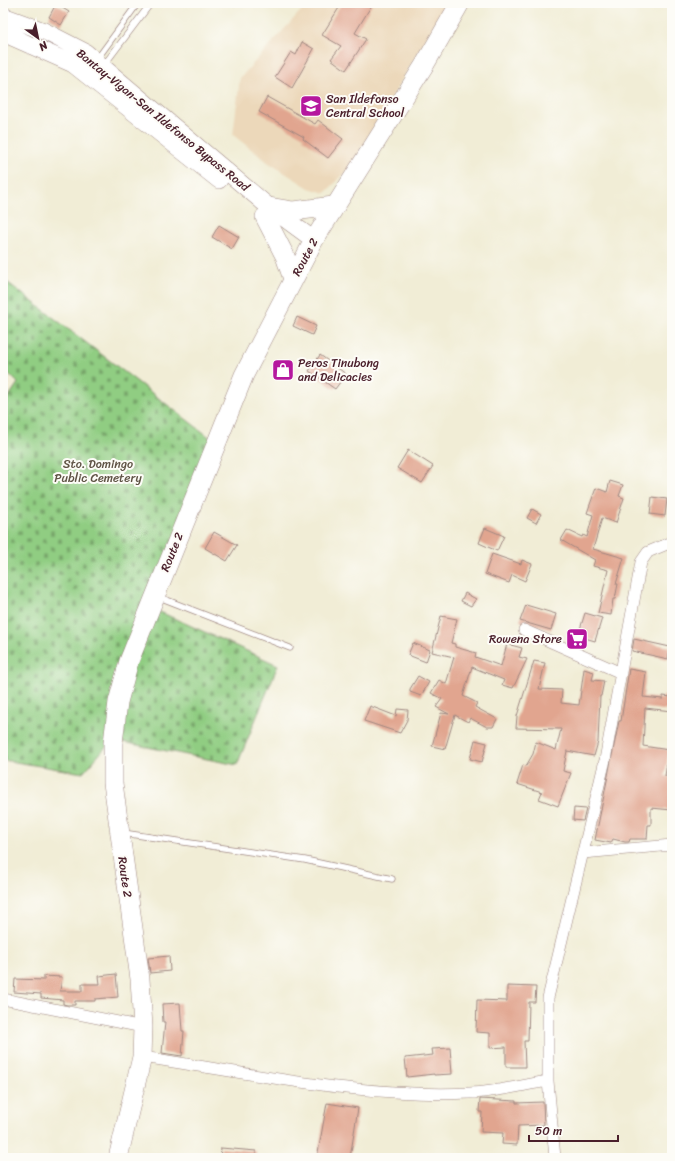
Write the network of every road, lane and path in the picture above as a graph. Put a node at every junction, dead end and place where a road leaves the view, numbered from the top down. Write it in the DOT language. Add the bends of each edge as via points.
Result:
graph roads {
  1 [pos="138,3"];
  2 [pos="151,3"];
  3 [pos="460,3"];
  4 [pos="3,16"];
  5 [pos="3,33"];
  6 [pos="94,71"];
  7 [pos="334,206"];
  8 [pos="267,212"];
  9 [pos="311,244"];
  10 [pos="293,279"];
  11 [pos="672,542"];
  12 [pos="155,595"];
  13 [pos="524,630"];
  14 [pos="290,648"];
  15 [pos="621,673"];
  16 [pos="119,832"];
  17 [pos="672,845"];
  18 [pos="583,853"];
  19 [pos="392,879"];
  20 [pos="3,999"];
  21 [pos="143,1027"];
  22 [pos="142,1057"];
  23 [pos="548,1081"];
  24 [pos="118,1158"];
  25 [pos="555,1158"];
  1 -- 6 [label="lane"];
  2 -- 6 [label="lane"];
  3 -- 7 [label="highway, Route 2" via="426,64"];
  4 -- 6 [label="main road, Bantay-Vigan-San Ildefonso Bypass Road" via="44,31 84,52"];
  5 -- 6 [label="main road, Bantay-Vigan-San Ildefonso Bypass Road"];
  6 -- 8 [label="main road, Bantay-Vigan-San Ildefonso Bypass Road"];
  7 -- 8 [label="highway"];
  7 -- 9 [label="highway, Route 2"];
  8 -- 9 [label="main road, Bantay-Vigan-San Ildefonso Bypass Road"];
  8 -- 10 [label="highway"];
  9 -- 10 [label="highway, Route 2"];
  10 -- 12 [label="highway, Route 2" via="244,375"];
  11 -- 15 [label="street" via="648,552 641,562"];
  12 -- 14 [label="lane"];
  12 -- 16 [label="highway, Route 2" via="129,661 118,702 112,743"];
  13 -- 15 [label="street"];
  15 -- 18 [label="street" via="605,760"];
  16 -- 19 [label="lane" via="305,860"];
  16 -- 21 [label="highway, Route 2" via="140,979"];
  17 -- 18 [label="street"];
  18 -- 23 [label="street" via="548,998"];
  20 -- 21 [label="street"];
  21 -- 22 [label="highway, Route 2"];
  22 -- 23 [label="street" via="351,1089 416,1094 472,1093"];
  22 -- 24 [label="highway, Route 2"];
  23 -- 25 [label="street"];
}
